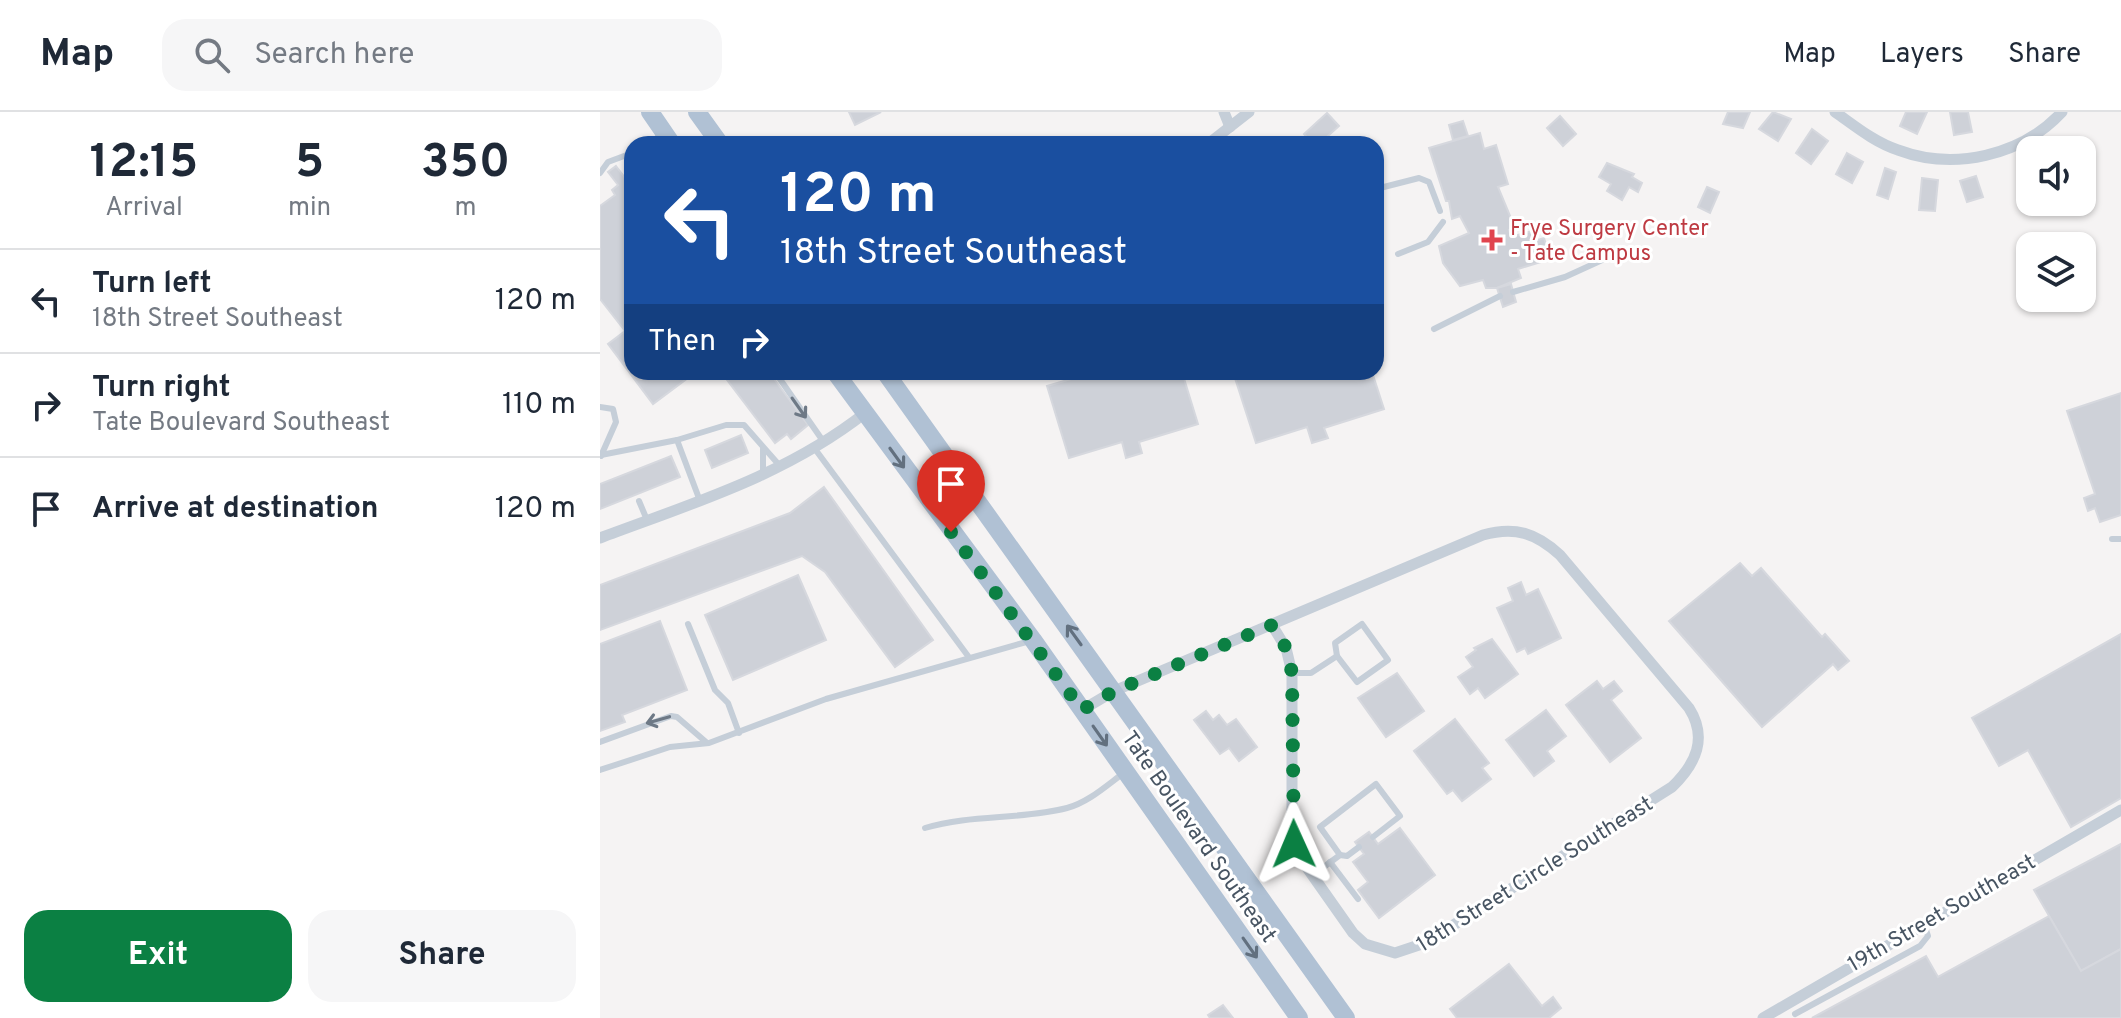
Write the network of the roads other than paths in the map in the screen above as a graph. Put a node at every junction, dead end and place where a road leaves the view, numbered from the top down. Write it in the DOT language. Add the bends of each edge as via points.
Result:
graph roads {
  1 [pos="650,112"];
  2 [pos="697,112"];
  3 [pos="1224,112"];
  4 [pos="1249,112"];
  5 [pos="1835,112"];
  6 [pos="2062,112"];
  7 [pos="1230,127"];
  8 [pos="660,136"];
  9 [pos="714,136"];
  10 [pos="1218,136"];
  11 [pos="624,156"];
  12 [pos="600,173"];
  13 [pos="1384,187"];
  14 [pos="1440,211"];
  15 [pos="1443,222"];
  16 [pos="1398,254"];
  17 [pos="1611,256"];
  18 [pos="1513,292"];
  19 [pos="1500,296"];
  20 [pos="1434,329"];
  21 [pos="780,380"];
  22 [pos="841,380"];
  23 [pos="891,380"];
  24 [pos="600,407"];
  25 [pos="865,413"];
  26 [pos="677,440"];
  27 [pos="820,446"];
  28 [pos="763,449"];
  29 [pos="600,456"];
  30 [pos="782,468"];
  31 [pos="764,476"];
  32 [pos="639,501"];
  33 [pos="700,501"];
  34 [pos="647,520"];
  35 [pos="600,538"];
  36 [pos="2112,539"];
  37 [pos="2121,539"];
  38 [pos="688,624"];
  39 [pos="1272,625"];
  40 [pos="1033,640"];
  41 [pos="968,656"];
  42 [pos="1337,656"];
  43 [pos="1292,673"];
  44 [pos="1114,691"];
  45 [pos="1082,710"];
  46 [pos="739,733"];
  47 [pos="600,742"];
  48 [pos="709,743"];
  49 [pos="600,770"];
  50 [pos="1125,771"];
  51 [pos="2121,810"];
  52 [pos="925,828"];
  53 [pos="1373,837"];
  54 [pos="1359,847"];
  55 [pos="1340,855"];
  56 [pos="1330,862"];
  57 [pos="1313,875"];
  58 [pos="1358,899"];
  59 [pos="1924,923"];
  60 [pos="1788,1002"];
  61 [pos="1796,1016"];
  62 [pos="1299,1018"];
  63 [pos="1346,1018"];
  64 [pos="1764,1018"];
  1 -- 8 [label="main road"];
  2 -- 9 [label="main road"];
  3 -- 7 [label="street"];
  4 -- 7 [label="street"];
  5 -- 6 [label="street" via="1899,151 1944,159 2012,149"];
  7 -- 10 [label="street"];
  11 -- 12 [label="lane" via="608,162"];
  13 -- 14 [label="lane" via="1419,178 1429,182"];
  15 -- 16 [label="lane" via="1428,242"];
  17 -- 18 [label="lane"];
  19 -- 20 [label="lane"];
  21 -- 27 [label="lane, one-way"];
  22 -- 25 [label="main road, Tate Boulevard Southeast"];
  44 -- 23 [label="main road, Tate Boulevard Southeast, one-way"];
  24 -- 29 [label="lane" via="613,409 616,422"];
  25 -- 27 [label="street"];
  25 -- 40 [label="main road, Tate Boulevard Southeast, one-way"];
  26 -- 28 [label="lane" via="735,424 750,431"];
  26 -- 29 [label="lane"];
  26 -- 33 [label="lane"];
  27 -- 30 [label="street"];
  27 -- 41 [label="lane"];
  28 -- 30 [label="lane"];
  28 -- 31 [label="lane"];
  30 -- 31 [label="street"];
  31 -- 33 [label="street"];
  32 -- 34 [label="lane"];
  33 -- 34 [label="street"];
  34 -- 35 [label="street"];
  36 -- 37 [label="lane"];
  38 -- 46 [label="lane"];
  39 -- 43 [label="street, 18th Street Circle Southeast" via="1286,648"];
  39 -- 44 [label="street"];
  39 -- 57 [label="street, 18th Street Circle Southeast" via="1483,535 1529,533 1560,555 1689,708 1699,729 1692,765 1672,787 1411,950 1387,953 1365,944"];
  40 -- 41 [label="lane"];
  40 -- 45 [label="main road, Tate Boulevard Southeast"];
  41 -- 46 [label="lane" via="826,699"];
  42 -- 42 [label="lane" via="1335,643 1362,624 1388,660 1357,682"];
  42 -- 43 [label="lane" via="1311,673"];
  43 -- 57 [label="street, 18th Street Circle Southeast" via="1292,836 1296,852"];
  44 -- 45 [label="street"];
  44 -- 63 [label="main road, Tate Boulevard Southeast"];
  45 -- 50 [label="main road, Tate Boulevard Southeast, one-way"];
  46 -- 48 [label="lane"];
  48 -- 47 [label="lane, one-way" via="671,716"];
  48 -- 49 [label="lane" via="670,747"];
  50 -- 52 [label="lane" via="1087,800 1066,808 979,816"];
  50 -- 62 [label="main road, Tate Boulevard Southeast, one-way"];
  51 -- 59 [label="street, 19th Street Southeast"];
  53 -- 55 [label="lane" via="1400,816 1376,784 1320,827"];
  54 -- 55 [label="lane"];
  55 -- 56 [label="lane"];
  56 -- 57 [label="lane"];
  56 -- 58 [label="lane"];
  59 -- 60 [label="street, 19th Street Southeast"];
  59 -- 61 [label="lane" via="1928,936 1920,946"];
  60 -- 61 [label="lane"];
  60 -- 64 [label="street, 19th Street Southeast"];
}
